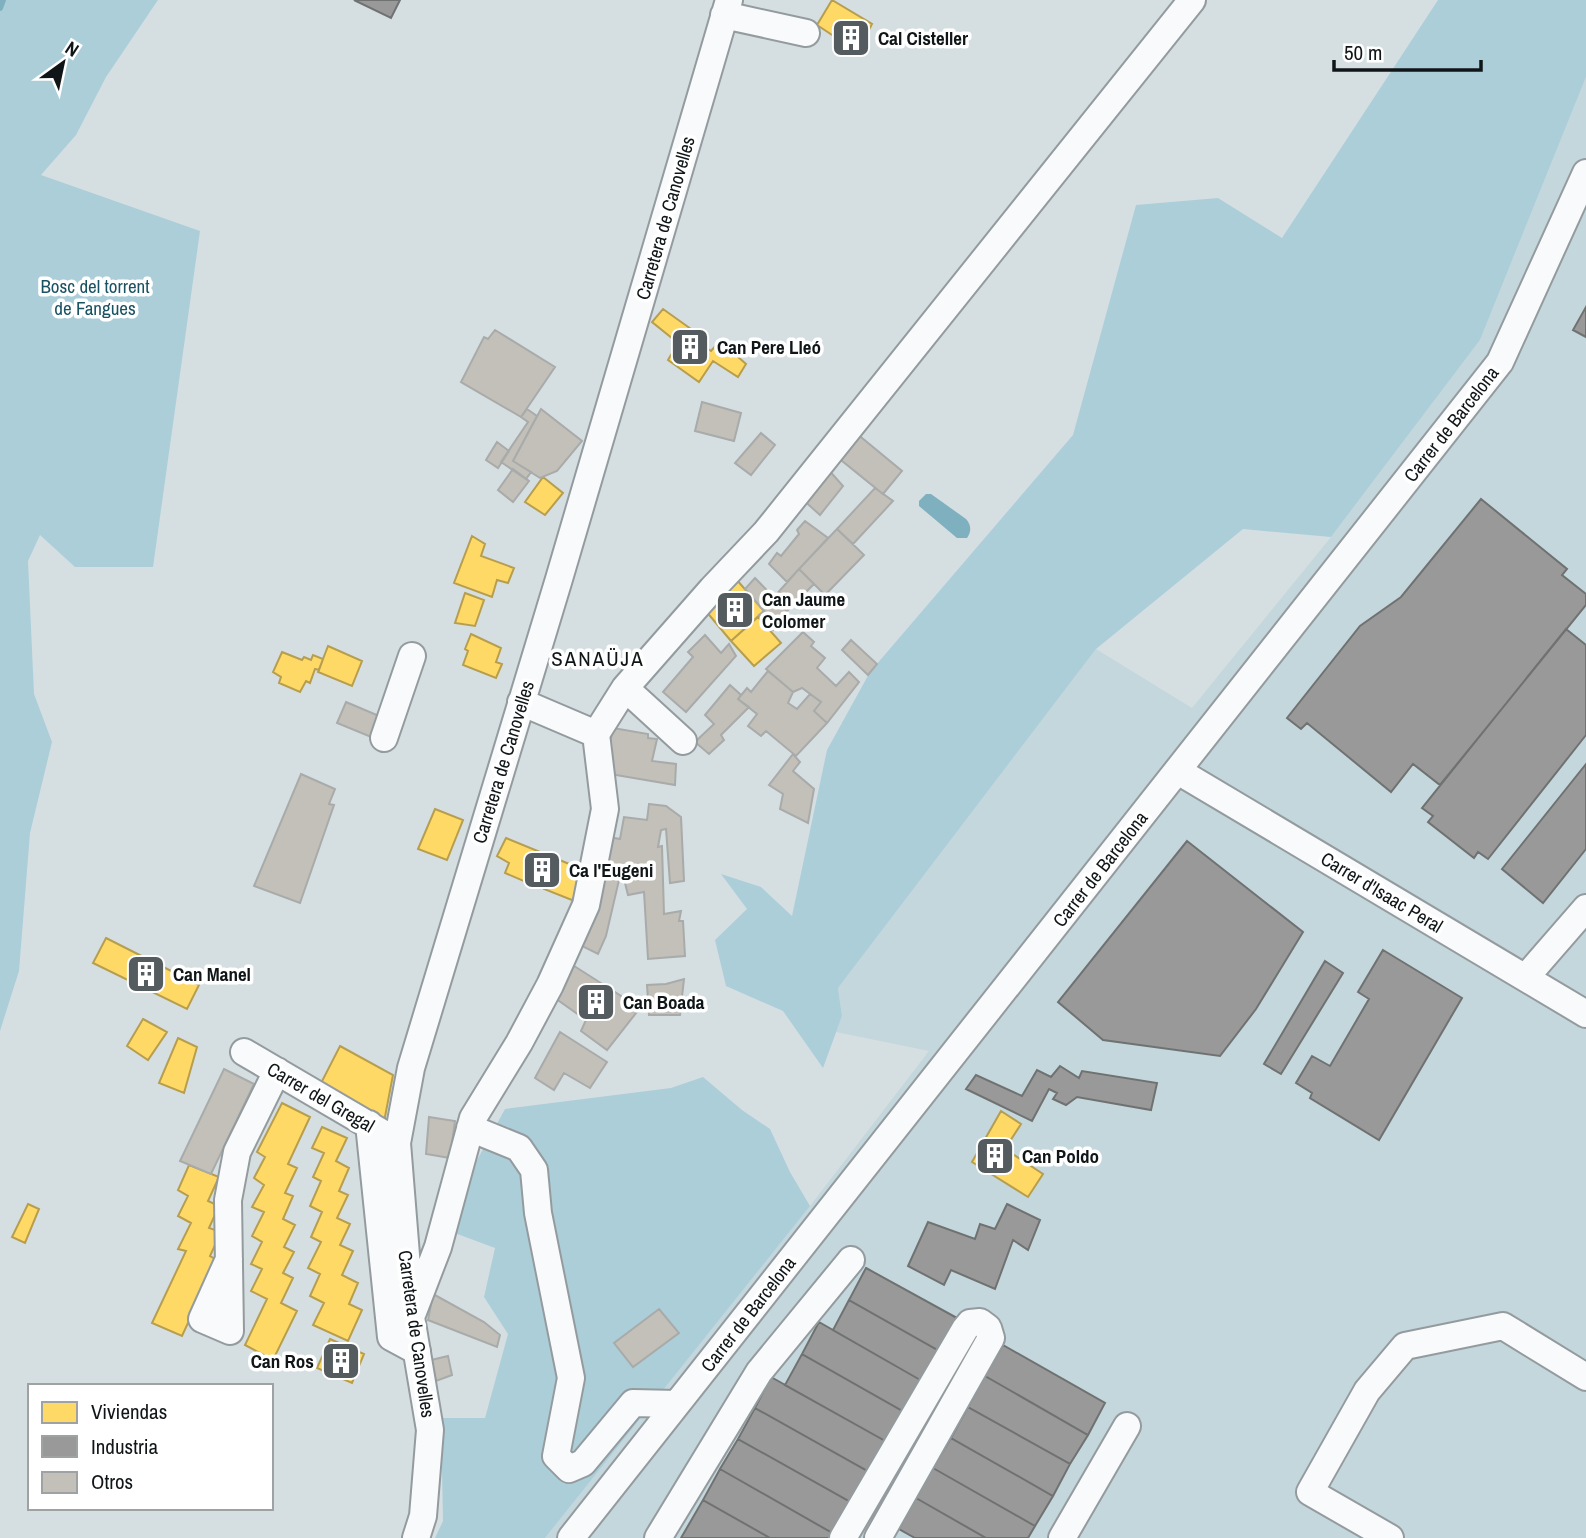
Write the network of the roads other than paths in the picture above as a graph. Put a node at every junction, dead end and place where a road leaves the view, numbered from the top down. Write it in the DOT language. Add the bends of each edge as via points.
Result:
graph roads {
  1 [pos="1192,0"];
  2 [pos="727,7"];
  3 [pos="806,33"];
  4 [pos="1586,173"];
  5 [pos="412,656"];
  6 [pos="625,688"];
  7 [pos="521,702"];
  8 [pos="596,734"];
  9 [pos="384,738"];
  10 [pos="683,741"];
  11 [pos="1178,771"];
  12 [pos="1586,908"];
  13 [pos="1526,977"];
  14 [pos="1586,1014"];
  15 [pos="244,1052"];
  16 [pos="277,1071"];
  17 [pos="369,1124"];
  18 [pos="470,1128"];
  19 [pos="397,1143"];
  20 [pos="229,1259"];
  21 [pos="851,1260"];
  22 [pos="411,1317"];
  23 [pos="417,1351"];
  24 [pos="1586,1377"];
  25 [pos="677,1404"];
  26 [pos="1126,1426"];
  27 [pos="581,1535"];
  28 [pos="416,1538"];
  29 [pos="658,1538"];
  30 [pos="843,1538"];
  31 [pos="878,1538"];
  32 [pos="1062,1538"];
  33 [pos="1390,1538"];
  1 -- 6 [label="street" via="766,532"];
  2 -- 3 [label="street"];
  2 -- 7 [label="street, Carretera de Canovelles"];
  4 -- 11 [label="street, Carrer de Barcelona" via="1500,362"];
  5 -- 9 [label="street"];
  6 -- 8 [label="street"];
  6 -- 10 [label="street"];
  7 -- 8 [label="street"];
  7 -- 19 [label="street, Carretera de Canovelles" via="411,1068"];
  8 -- 18 [label="street" via="605,809 586,905 550,985"];
  11 -- 13 [label="street, Carrer d'Isaac Peral"];
  11 -- 25 [label="street, Carrer de Barcelona"];
  12 -- 13 [label="street"];
  13 -- 14 [label="street, Carrer d'Isaac Peral"];
  15 -- 16 [label="street, Carrer del Gregal"];
  16 -- 17 [label="street, Carrer del Gregal"];
  16 -- 20 [label="street" via="237,1152 228,1200"];
  17 -- 19 [label="street, Carrer del Gregal"];
  17 -- 23 [label="street" via="391,1337"];
  18 -- 22 [label="street" via="438,1247"];
  18 -- 25 [label="street" via="519,1148 534,1170 538,1213 571,1378 556,1456 569,1469 583,1463 633,1403"];
  19 -- 22 [label="street, Carretera de Canovelles"];
  21 -- 29 [label="street" via="759,1372"];
  22 -- 23 [label="street, Carretera de Canovelles"];
  23 -- 28 [label="street, Carretera de Canovelles" via="430,1430 423,1516"];
  24 -- 33 [label="street" via="1503,1326 1405,1346 1367,1391 1310,1492"];
  25 -- 27 [label="street, Carrer de Barcelona"];
  26 -- 32 [label="street"];
  30 -- 31 [label="street" via="965,1329 979,1322 988,1328 991,1338"];
}
